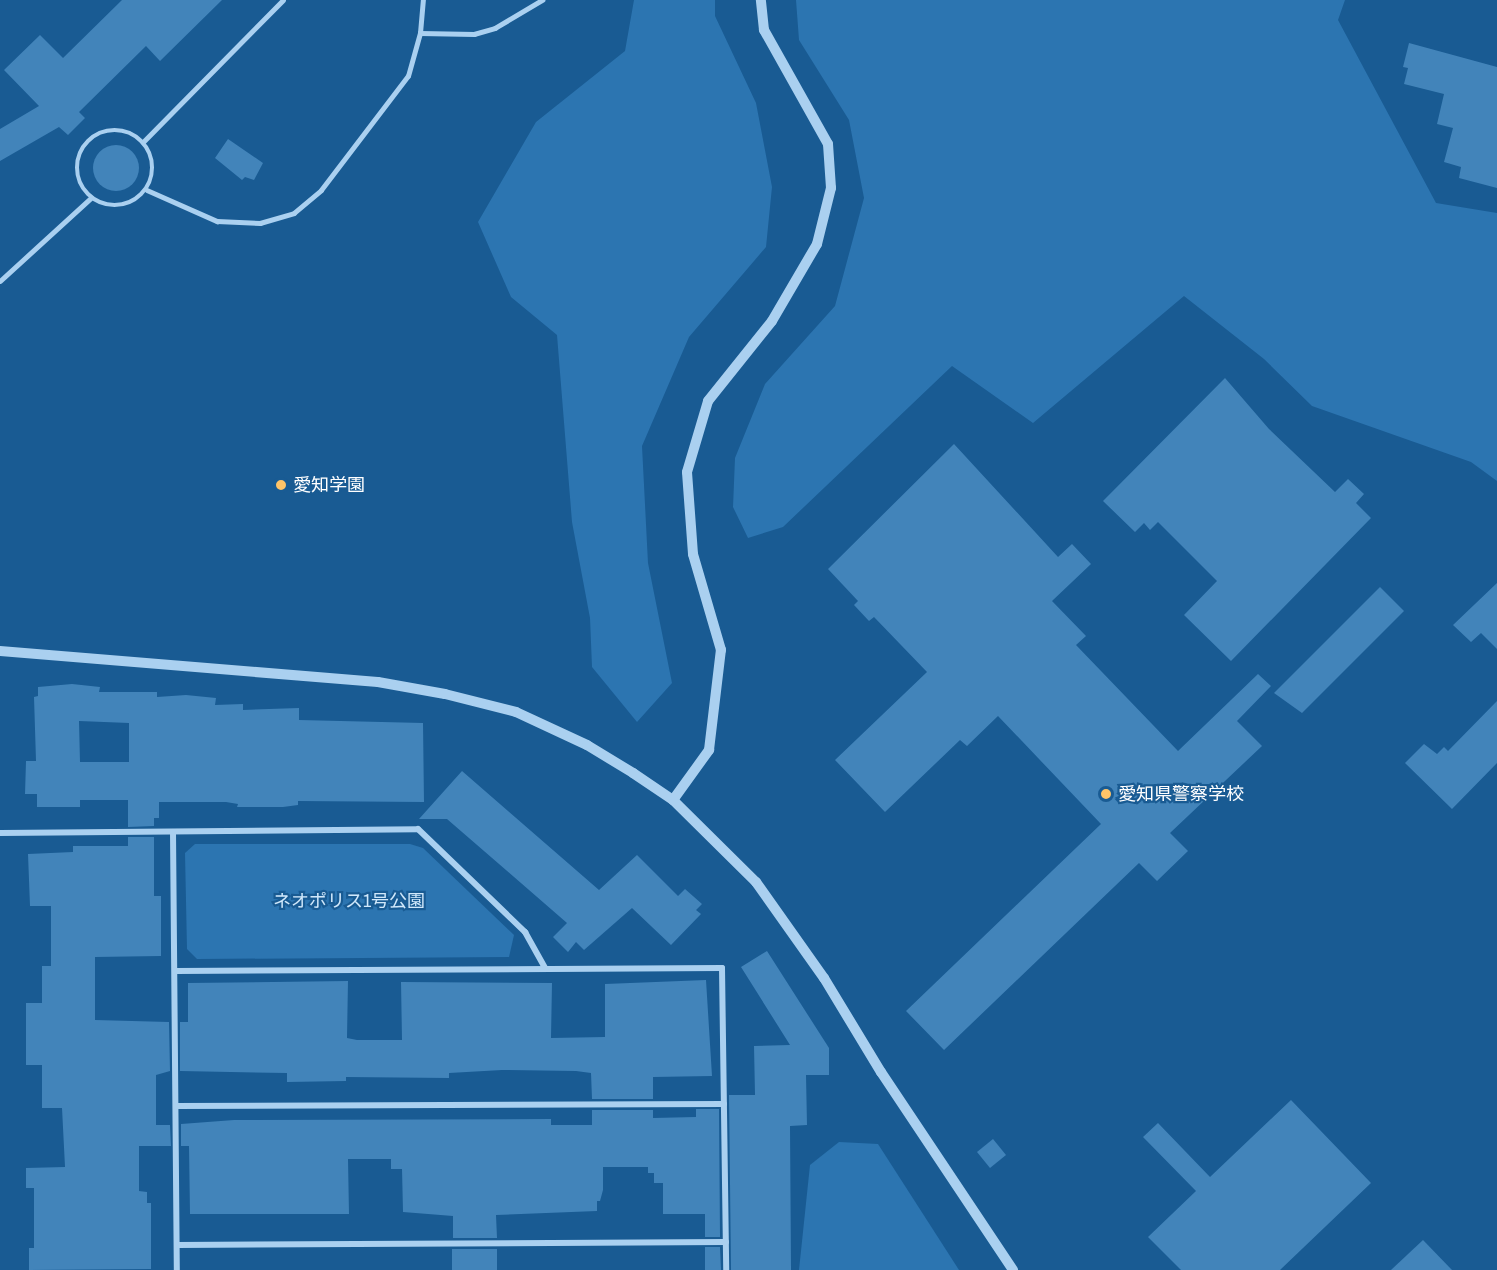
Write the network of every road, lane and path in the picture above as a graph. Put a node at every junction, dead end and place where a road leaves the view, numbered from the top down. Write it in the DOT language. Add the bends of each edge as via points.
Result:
graph roads {
  1 [pos="283,0"];
  2 [pos="423,0"];
  3 [pos="542,0"];
  4 [pos="761,0"];
  5 [pos="420,33"];
  6 [pos="143,142"];
  7 [pos="147,190"];
  8 [pos="92,198"];
  9 [pos="0,281"];
  10 [pos="0,651"];
  11 [pos="673,800"];
  12 [pos="173,832"];
  13 [pos="0,833"];
  14 [pos="544,968"];
  15 [pos="176,971"];
  16 [pos="724,1104"];
  17 [pos="176,1106"];
  18 [pos="726,1242"];
  19 [pos="177,1245"];
  20 [pos="177,1270"];
  21 [pos="726,1270"];
  22 [pos="1013,1270"];
  1 -- 6 [label="lane"];
  2 -- 5 [label="lane"];
  3 -- 5 [label="lane" via="495,28 474,34"];
  4 -- 11 [label="street" via="764,30 828,144 831,188 817,244 771,321 708,401 687,472 693,554 720,660 709,750"];
  5 -- 7 [label="lane" via="408,76 321,190 294,213 260,223 217,221"];
  6 -- 7 [label="lane" via="154,170"];
  6 -- 8 [label="lane" via="135,135 115,130 87,142 77,171"];
  7 -- 8 [label="lane" via="121,206"];
  8 -- 9 [label="lane"];
  10 -- 11 [label="street" via="378,682 445,694 526,717 587,745"];
  11 -- 22 [label="street" via="756,882 824,978 881,1072"];
  12 -- 13 [label="street"];
  12 -- 14 [label="street" via="418,829 525,932"];
  12 -- 15 [label="street"];
  14 -- 15 [label="street"];
  14 -- 16 [label="street" via="722,968"];
  15 -- 17 [label="street"];
  16 -- 17 [label="street"];
  16 -- 18 [label="street"];
  17 -- 19 [label="street"];
  18 -- 19 [label="street"];
  18 -- 21 [label="street"];
  19 -- 20 [label="street"];
}
